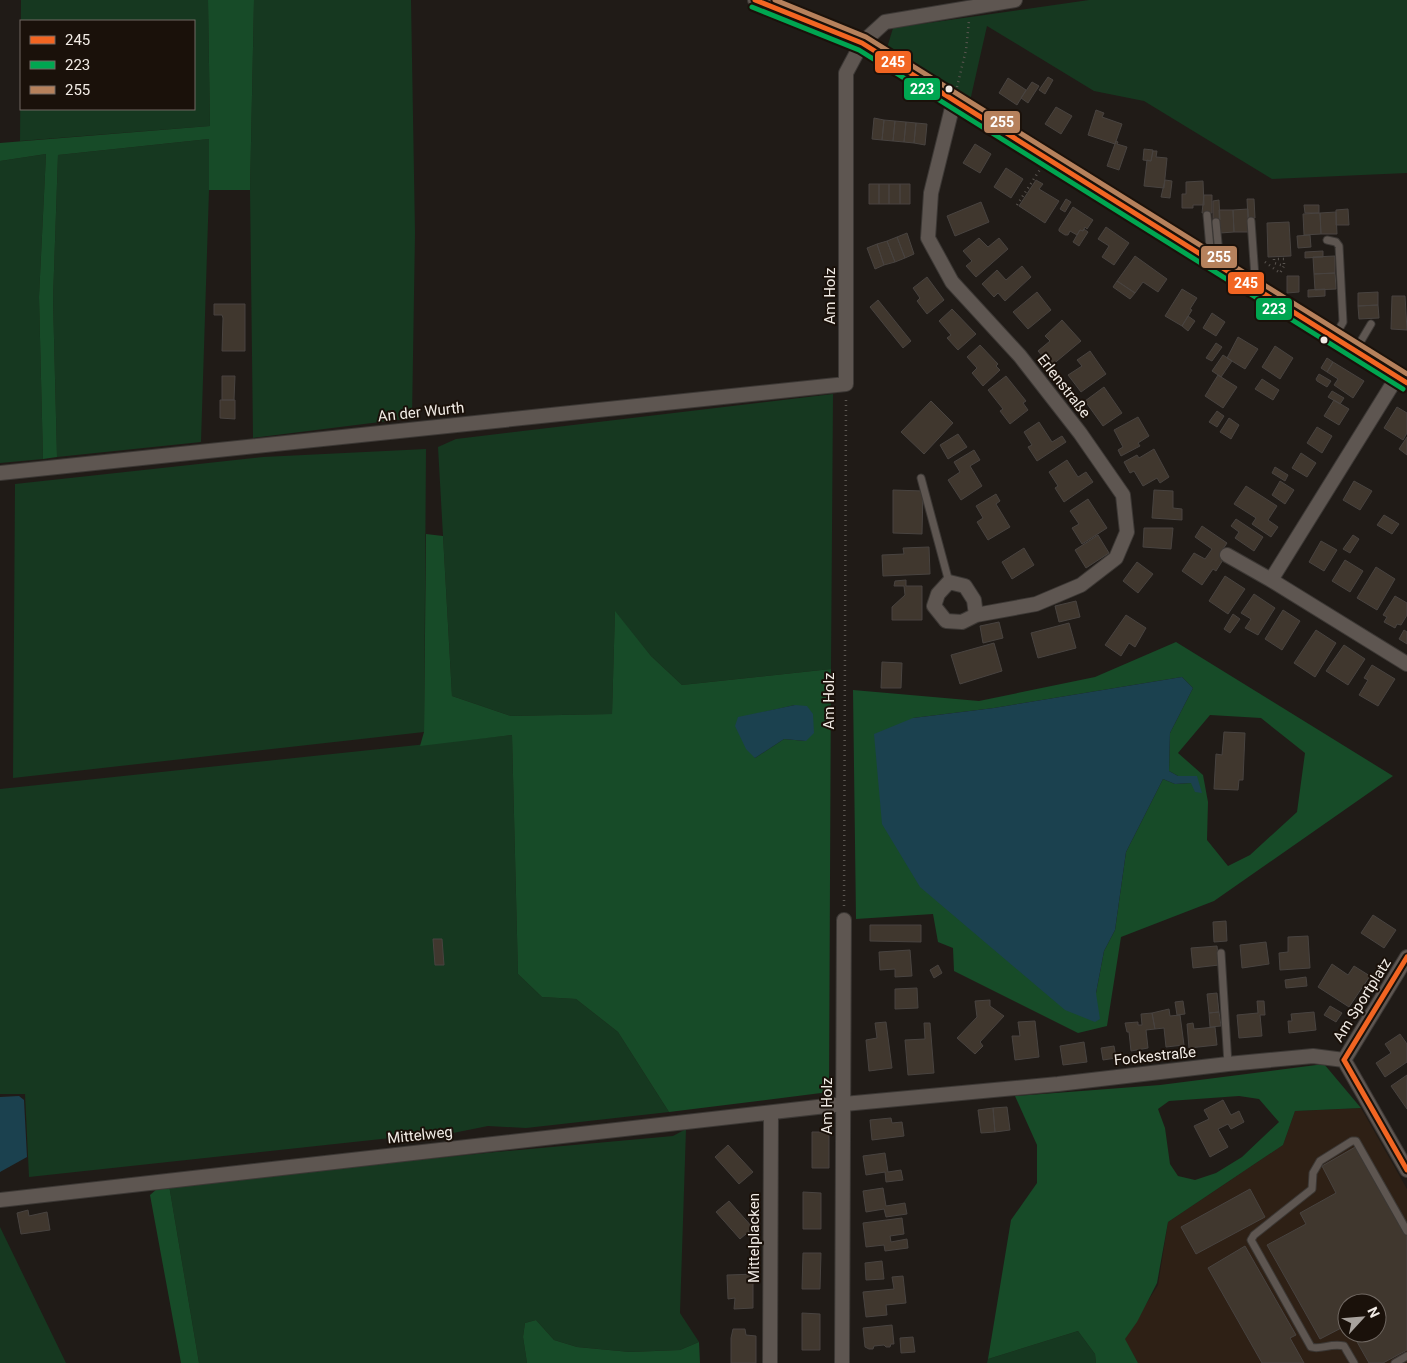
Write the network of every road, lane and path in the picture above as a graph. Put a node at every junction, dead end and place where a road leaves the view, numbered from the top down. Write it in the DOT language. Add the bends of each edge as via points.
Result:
graph roads {
  1 [pos="755,0"];
  2 [pos="1014,0"];
  3 [pos="969,24"];
  4 [pos="862,43"];
  5 [pos="954,100"];
  6 [pos="1048,158"];
  7 [pos="1017,205"];
  8 [pos="1207,215"];
  9 [pos="1251,221"];
  10 [pos="1216,222"];
  11 [pos="1327,240"];
  12 [pos="1260,258"];
  13 [pos="1210,260"];
  14 [pos="1284,266"];
  15 [pos="1251,285"];
  16 [pos="1371,324"];
  17 [pos="1334,338"];
  18 [pos="1355,351"];
  19 [pos="1402,380"];
  20 [pos="846,384"];
  21 [pos="0,473"];
  22 [pos="922,478"];
  23 [pos="1227,555"];
  24 [pos="1271,580"];
  25 [pos="949,582"];
  26 [pos="976,615"];
  27 [pos="1407,664"];
  28 [pos="844,920"];
  29 [pos="1221,953"];
  30 [pos="1407,958"];
  31 [pos="1344,1060"];
  32 [pos="1228,1064"];
  33 [pos="844,1104"];
  34 [pos="771,1113"];
  35 [pos="1407,1170"];
  36 [pos="0,1200"];
  37 [pos="1407,1231"];
  38 [pos="1407,1356"];
  39 [pos="770,1363"];
  40 [pos="842,1363"];
  41 [pos="1354,1363"];
  42 [pos="1395,1363"];
  1 -- 4 [label="street"];
  2 -- 4 [label="street, Am Holz" via="884,22"];
  3 -- 5 [label="path"];
  4 -- 5 [label="street"];
  4 -- 20 [label="street, Am Holz" via="846,73"];
  5 -- 6 [label="street"];
  5 -- 26 [label="street, Erlenstraße" via="931,193 928,238 952,282 1020,356 1123,495 1127,532 1116,558 1082,585 1036,604"];
  6 -- 7 [label="path"];
  6 -- 13 [label="street"];
  8 -- 13 [label="lane"];
  9 -- 15 [label="lane" via="1255,276"];
  10 -- 13 [label="lane" via="1218,254"];
  11 -- 17 [label="lane" via="1339,246 1343,322"];
  12 -- 14 [label="path" via="1280,272"];
  13 -- 15 [label="street"];
  14 -- 14 [label="path" via="1284,259 1274,259 1274,263"];
  15 -- 17 [label="street"];
  16 -- 18 [label="lane"];
  17 -- 18 [label="street"];
  18 -- 19 [label="street"];
  19 -- 24 [label="street"];
  20 -- 21 [label="street, An der Wurth"];
  20 -- 28 [label="path, Am Holz"];
  22 -- 25 [label="lane"];
  23 -- 24 [label="street"];
  24 -- 27 [label="street"];
  25 -- 26 [label="street" via="965,586 974,600"];
  25 -- 26 [label="street, Erlenstraße" via="938,594 934,606 946,621 962,622"];
  28 -- 33 [label="street, Am Holz"];
  29 -- 32 [label="lane"];
  30 -- 31 [label="street, Am Sportplatz"];
  31 -- 32 [label="street, Fockestraße" via="1313,1056"];
  31 -- 35 [label="street"];
  32 -- 33 [label="street, Fockestraße"];
  33 -- 34 [label="street, Mittelweg"];
  33 -- 40 [label="street, Am Holz"];
  34 -- 36 [label="street, Mittelweg"];
  34 -- 39 [label="street, Mittelplacken"];
  37 -- 41 [label="lane" via="1356,1141 1352,1141 1320,1161 1313,1173 1312,1189 1251,1240 1311,1347 1344,1346"];
  38 -- 42 [label="lane"];
}
